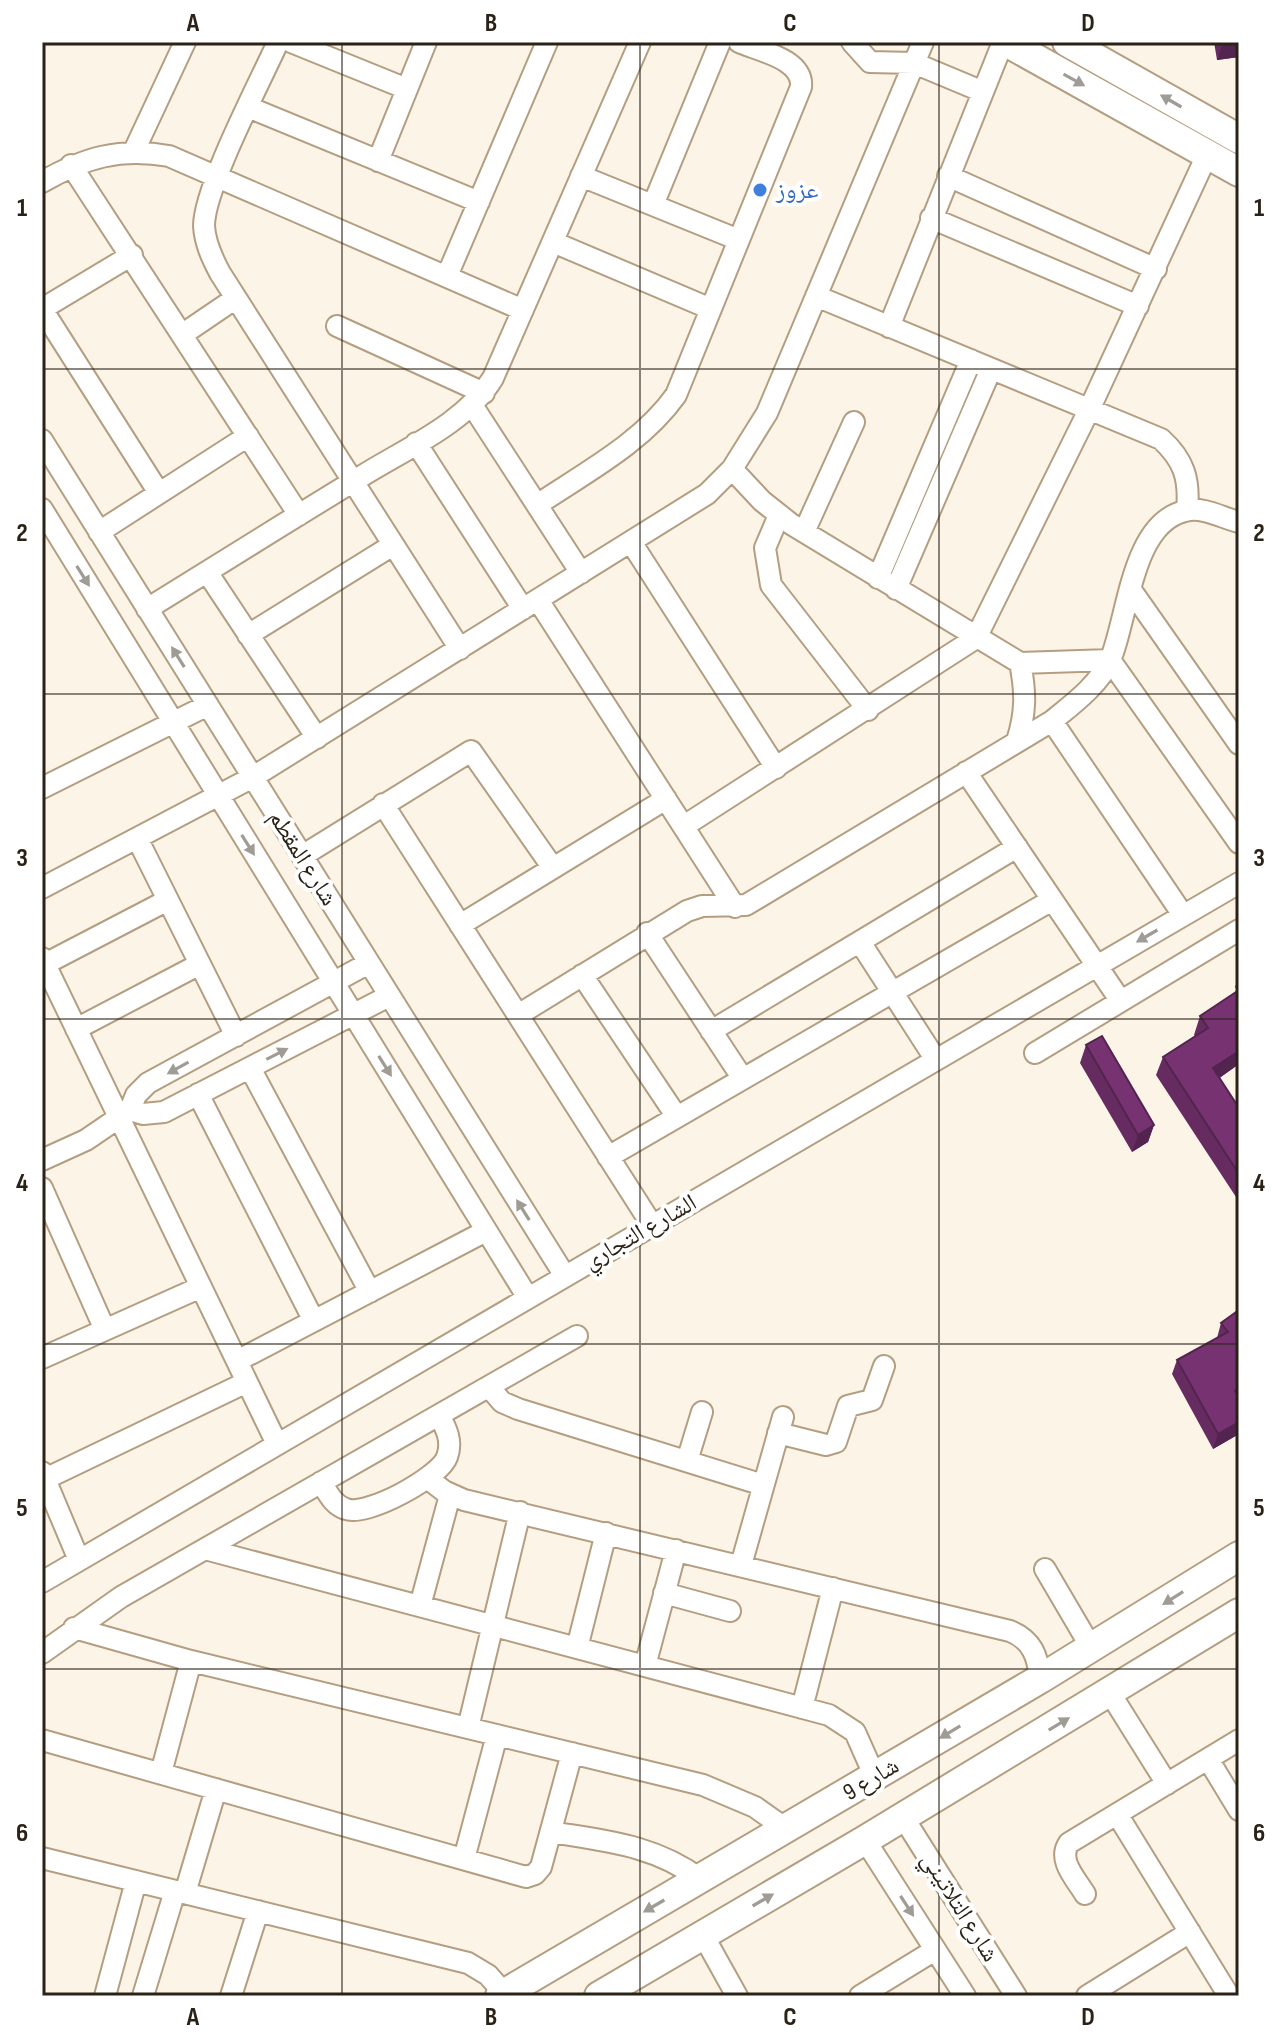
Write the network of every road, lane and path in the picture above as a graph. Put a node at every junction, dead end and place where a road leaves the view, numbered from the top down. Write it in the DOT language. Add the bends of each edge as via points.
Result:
graph roads {
  1 [pos="185,42"];
  2 [pos="278,42"];
  3 [pos="291,42"];
  4 [pos="426,42"];
  5 [pos="547,42"];
  6 [pos="640,42"];
  7 [pos="720,42"];
  8 [pos="739,42"];
  9 [pos="852,42"];
  10 [pos="923,42"];
  11 [pos="1004,42"];
  12 [pos="1069,42"];
  13 [pos="914,63"];
  14 [pos="407,89"];
  15 [pos="981,91"];
  16 [pos="248,107"];
  17 [pos="1239,139"];
  18 [pos="134,151"];
  19 [pos="1207,155"];
  20 [pos="378,161"];
  21 [pos="71,165"];
  22 [pos="1239,172"];
  23 [pos="218,176"];
  24 [pos="581,176"];
  25 [pos="948,176"];
  26 [pos="42,182"];
  27 [pos="479,202"];
  28 [pos="653,205"];
  29 [pos="931,218"];
  30 [pos="739,240"];
  31 [pos="553,242"];
  32 [pos="132,255"];
  33 [pos="1156,269"];
  34 [pos="447,276"];
  35 [pos="816,296"];
  36 [pos="236,298"];
  37 [pos="1138,306"];
  38 [pos="42,309"];
  39 [pos="711,309"];
  40 [pos="523,310"];
  41 [pos="337,326"];
  42 [pos="889,327"];
  43 [pos="183,334"];
  44 [pos="971,360"];
  45 [pos="991,369"];
  46 [pos="478,399"];
  47 [pos="1089,410"];
  48 [pos="854,422"];
  49 [pos="248,436"];
  50 [pos="42,440"];
  51 [pos="416,443"];
  52 [pos="732,469"];
  53 [pos="352,482"];
  54 [pos="159,493"];
  55 [pos="537,505"];
  56 [pos="42,509"];
  57 [pos="1187,510"];
  58 [pos="299,515"];
  59 [pos="779,515"];
  60 [pos="1237,524"];
  61 [pos="99,532"];
  62 [pos="804,532"];
  63 [pos="51,541"];
  64 [pos="631,542"];
  65 [pos="393,545"];
  66 [pos="207,572"];
  67 [pos="581,573"];
  68 [pos="878,578"];
  69 [pos="896,589"];
  70 [pos="1131,590"];
  71 [pos="531,604"];
  72 [pos="147,609"];
  73 [pos="248,635"];
  74 [pos="976,638"];
  75 [pos="460,649"];
  76 [pos="1110,660"];
  77 [pos="1020,663"];
  78 [pos="208,705"];
  79 [pos="868,710"];
  80 [pos="1052,721"];
  81 [pos="173,722"];
  82 [pos="317,738"];
  83 [pos="1017,741"];
  84 [pos="1239,744"];
  85 [pos="776,768"];
  86 [pos="966,772"];
  87 [pos="253,777"];
  88 [pos="42,788"];
  89 [pos="218,796"];
  90 [pos="666,799"];
  91 [pos="383,804"];
  92 [pos="684,826"];
  93 [pos="138,840"];
  94 [pos="1239,843"];
  95 [pos="1017,847"];
  96 [pos="302,856"];
  97 [pos="553,868"];
  98 [pos="1239,883"];
  99 [pos="42,888"];
  100 [pos="168,900"];
  101 [pos="1052,900"];
  102 [pos="735,907"];
  103 [pos="1183,915"];
  104 [pos="460,925"];
  105 [pos="1239,930"];
  106 [pos="647,933"];
  107 [pos="860,942"];
  108 [pos="43,961"];
  109 [pos="369,963"];
  110 [pos="200,964"];
  111 [pos="1097,966"];
  112 [pos="582,975"];
  113 [pos="334,983"];
  114 [pos="893,993"];
  115 [pos="389,996"];
  116 [pos="1120,1000"];
  117 [pos="353,1015"];
  118 [pos="518,1015"];
  119 [pos="76,1029"];
  120 [pos="711,1031"];
  121 [pos="236,1036"];
  122 [pos="1035,1053"];
  123 [pos="936,1060"];
  124 [pos="250,1068"];
  125 [pos="743,1079"];
  126 [pos="198,1094"];
  127 [pos="125,1114"];
  128 [pos="677,1117"];
  129 [pos="608,1157"];
  130 [pos="42,1160"];
  131 [pos="42,1188"];
  132 [pos="652,1225"];
  133 [pos="486,1231"];
  134 [pos="565,1276"];
  135 [pos="201,1287"];
  136 [pos="370,1292"];
  137 [pos="528,1298"];
  138 [pos="314,1321"];
  139 [pos="105,1330"];
  140 [pos="577,1336"];
  141 [pos="42,1358"];
  142 [pos="237,1361"];
  143 [pos="884,1366"];
  144 [pos="247,1382"];
  145 [pos="489,1387"];
  146 [pos="702,1412"];
  147 [pos="439,1415"];
  148 [pos="277,1444"];
  149 [pos="687,1461"];
  150 [pos="44,1476"];
  151 [pos="427,1478"];
  152 [pos="321,1482"];
  153 [pos="763,1485"];
  154 [pos="450,1495"];
  155 [pos="520,1512"];
  156 [pos="606,1533"];
  157 [pos="205,1549"];
  158 [pos="676,1550"];
  159 [pos="1239,1556"];
  160 [pos="79,1560"];
  161 [pos="741,1565"];
  162 [pos="1045,1569"];
  163 [pos="42,1582"];
  164 [pos="833,1588"];
  165 [pos="664,1593"];
  166 [pos="420,1606"];
  167 [pos="730,1611"];
  168 [pos="1239,1613"];
  169 [pos="493,1626"];
  170 [pos="74,1628"];
  171 [pos="577,1648"];
  172 [pos="1092,1649"];
  173 [pos="42,1653"];
  174 [pos="191,1661"];
  175 [pos="645,1666"];
  176 [pos="1040,1679"];
  177 [pos="1110,1693"];
  178 [pos="802,1708"];
  179 [pos="468,1728"];
  180 [pos="497,1735"];
  181 [pos="42,1740"];
  182 [pos="1239,1740"];
  183 [pos="572,1753"];
  184 [pos="1208,1759"];
  185 [pos="161,1773"];
  186 [pos="875,1777"];
  187 [pos="1167,1784"];
  188 [pos="216,1789"];
  189 [pos="1239,1810"];
  190 [pos="1117,1814"];
  191 [pos="903,1817"];
  192 [pos="786,1829"];
  193 [pos="551,1832"];
  194 [pos="865,1840"];
  195 [pos="42,1858"];
  196 [pos="464,1859"];
  197 [pos="700,1879"];
  198 [pos="136,1881"];
  199 [pos="180,1892"];
  200 [pos="1085,1894"];
  201 [pos="258,1911"];
  202 [pos="1190,1932"];
  203 [pos="703,1935"];
  204 [pos="935,1950"];
  205 [pos="616,1992"];
  206 [pos="502,1995"];
  207 [pos="105,1996"];
  208 [pos="143,1996"];
  209 [pos="231,1996"];
  210 [pos="737,1996"];
  211 [pos="860,1996"];
  212 [pos="965,1996"];
  213 [pos="1016,1996"];
  214 [pos="1087,1996"];
  215 [pos="1229,1996"];
  1 -- 18 [label="street"];
  2 -- 16 [label="street"];
  3 -- 14 [label="street"];
  4 -- 14 [label="street"];
  5 -- 27 [label="street"];
  6 -- 24 [label="street"];
  7 -- 28 [label="street"];
  8 -- 30 [label="street" via="791,64 802,81"];
  9 -- 13 [label="street" via="870,62"];
  10 -- 13 [label="street"];
  11 -- 15 [label="street"];
  11 -- 19 [label="main road, one-way"];
  17 -- 12 [label="main road, one-way"];
  13 -- 15 [label="street"];
  13 -- 35 [label="street"];
  14 -- 20 [label="street"];
  15 -- 25 [label="street"];
  16 -- 20 [label="street"];
  16 -- 23 [label="street"];
  18 -- 21 [label="street"];
  18 -- 23 [label="street" via="169,156"];
  19 -- 22 [label="main road"];
  19 -- 33 [label="street"];
  20 -- 27 [label="street"];
  21 -- 26 [label="street"];
  21 -- 32 [label="street"];
  23 -- 34 [label="street"];
  23 -- 36 [label="street" via="206,208 206,243"];
  24 -- 28 [label="street"];
  24 -- 31 [label="street"];
  25 -- 29 [label="street"];
  25 -- 33 [label="street"];
  27 -- 34 [label="street"];
  28 -- 30 [label="street"];
  29 -- 37 [label="street"];
  29 -- 42 [label="street"];
  30 -- 39 [label="street"];
  31 -- 39 [label="street"];
  31 -- 40 [label="street"];
  32 -- 38 [label="street"];
  32 -- 43 [label="street"];
  33 -- 37 [label="street"];
  34 -- 40 [label="street"];
  35 -- 42 [label="street"];
  35 -- 52 [label="street" via="767,413"];
  36 -- 43 [label="street"];
  36 -- 53 [label="street"];
  37 -- 47 [label="street"];
  38 -- 54 [label="street"];
  39 -- 55 [label="street" via="676,395 661,417"];
  40 -- 46 [label="street"];
  41 -- 46 [label="street"];
  42 -- 44 [label="street"];
  43 -- 49 [label="street"];
  44 -- 45 [label="street"];
  44 -- 68 [label="street"];
  45 -- 47 [label="street"];
  45 -- 69 [label="street"];
  46 -- 51 [label="street"];
  46 -- 55 [label="street"];
  47 -- 57 [label="street" via="1161,439 1176,453 1189,490"];
  47 -- 74 [label="street"];
  48 -- 62 [label="street"];
  49 -- 54 [label="street"];
  49 -- 58 [label="street"];
  50 -- 61 [label="street, شارع المقطم"];
  51 -- 53 [label="street"];
  51 -- 71 [label="street"];
  52 -- 59 [label="street"];
  52 -- 64 [label="street" via="707,494"];
  53 -- 58 [label="street"];
  53 -- 65 [label="street"];
  54 -- 61 [label="street"];
  55 -- 67 [label="street"];
  56 -- 63 [label="street, شارع المقطم"];
  57 -- 60 [label="street"];
  57 -- 70 [label="street" via="1153,532"];
  58 -- 66 [label="street"];
  59 -- 62 [label="street"];
  59 -- 79 [label="street" via="765,548 771,585"];
  61 -- 72 [label="street, شارع المقطم"];
  62 -- 68 [label="street"];
  63 -- 81 [label="street, شارع المقطم, one-way"];
  64 -- 67 [label="street"];
  64 -- 85 [label="street"];
  65 -- 73 [label="street"];
  65 -- 75 [label="street"];
  66 -- 72 [label="street"];
  66 -- 73 [label="street"];
  67 -- 71 [label="street"];
  68 -- 69 [label="street"];
  69 -- 74 [label="street"];
  70 -- 76 [label="street"];
  70 -- 84 [label="street"];
  71 -- 75 [label="street"];
  71 -- 90 [label="street"];
  78 -- 72 [label="street, شارع المقطم, one-way"];
  73 -- 82 [label="street"];
  74 -- 77 [label="street"];
  74 -- 79 [label="street"];
  75 -- 82 [label="street"];
  76 -- 77 [label="street"];
  76 -- 80 [label="street"];
  76 -- 94 [label="street"];
  77 -- 83 [label="street" via="1026,703"];
  78 -- 81 [label="street"];
  78 -- 87 [label="street, شارع المقطم"];
  79 -- 85 [label="street"];
  80 -- 83 [label="street"];
  80 -- 103 [label="street"];
  81 -- 88 [label="street"];
  81 -- 89 [label="street, شارع المقطم"];
  82 -- 87 [label="street"];
  83 -- 86 [label="street"];
  85 -- 92 [label="street"];
  86 -- 95 [label="street"];
  86 -- 102 [label="street"];
  87 -- 89 [label="street"];
  87 -- 96 [label="street, شارع المقطم"];
  89 -- 93 [label="street"];
  89 -- 113 [label="street, شارع المقطم, one-way"];
  90 -- 92 [label="street"];
  90 -- 97 [label="street"];
  91 -- 96 [label="street"];
  91 -- 97 [label="street" via="471,751"];
  91 -- 104 [label="street"];
  92 -- 102 [label="street"];
  93 -- 99 [label="street"];
  93 -- 100 [label="street"];
  95 -- 101 [label="street"];
  95 -- 107 [label="street"];
  96 -- 109 [label="street, شارع المقطم"];
  97 -- 104 [label="street"];
  98 -- 103 [label="street, الشارع التجاري"];
  100 -- 108 [label="street"];
  100 -- 110 [label="street"];
  101 -- 111 [label="street"];
  101 -- 114 [label="street"];
  102 -- 106 [label="street" via="702,906"];
  103 -- 111 [label="street, الشارع التجاري, one-way"];
  104 -- 118 [label="street"];
  105 -- 116 [label="street"];
  106 -- 112 [label="street"];
  106 -- 120 [label="street"];
  107 -- 114 [label="street"];
  107 -- 120 [label="street"];
  108 -- 119 [label="street"];
  109 -- 113 [label="street"];
  109 -- 115 [label="street, شارع المقطم"];
  110 -- 119 [label="street"];
  110 -- 121 [label="street"];
  111 -- 116 [label="street"];
  111 -- 123 [label="street, الشارع التجاري"];
  112 -- 118 [label="street"];
  112 -- 128 [label="street"];
  113 -- 117 [label="street, شارع المقطم"];
  113 -- 121 [label="street"];
  114 -- 123 [label="street"];
  114 -- 125 [label="street"];
  115 -- 117 [label="street"];
  134 -- 115 [label="street, شارع المقطم, one-way"];
  116 -- 122 [label="street"];
  124 -- 117 [label="street, one-way"];
  117 -- 133 [label="street, شارع المقطم, one-way"];
  118 -- 129 [label="street"];
  119 -- 127 [label="street"];
  120 -- 125 [label="street"];
  121 -- 127 [label="street, one-way" via="148,1083"];
  123 -- 132 [label="street, الشارع التجاري"];
  124 -- 126 [label="street"];
  124 -- 136 [label="street"];
  125 -- 128 [label="street"];
  126 -- 127 [label="street" via="157,1114"];
  126 -- 138 [label="street"];
  127 -- 130 [label="street"];
  127 -- 135 [label="street"];
  128 -- 129 [label="street"];
  129 -- 132 [label="street"];
  131 -- 139 [label="street"];
  132 -- 134 [label="street, الشارع التجاري"];
  133 -- 136 [label="street"];
  133 -- 137 [label="street, شارع المقطم"];
  134 -- 137 [label="street, الشارع التجاري"];
  135 -- 139 [label="street"];
  135 -- 142 [label="street"];
  136 -- 138 [label="street"];
  137 -- 148 [label="street, الشارع التجاري"];
  138 -- 142 [label="street"];
  139 -- 141 [label="street"];
  140 -- 145 [label="street"];
  142 -- 144 [label="street"];
  143 -- 153 [label="street" via="874,1398 849,1405 836,1442 826,1445 781,1425"];
  144 -- 148 [label="street"];
  144 -- 150 [label="street"];
  145 -- 147 [label="street"];
  145 -- 149 [label="street" via="502,1402 518,1409"];
  146 -- 149 [label="street"];
  147 -- 151 [label="street" via="448,1434 448,1454"];
  147 -- 152 [label="street"];
  148 -- 160 [label="street, الشارع التجاري"];
  149 -- 153 [label="street"];
  150 -- 160 [label="street"];
  151 -- 152 [label="street" via="356,1511 337,1504"];
  151 -- 154 [label="street"];
  152 -- 157 [label="street"];
  153 -- 161 [label="street"];
  154 -- 155 [label="street"];
  154 -- 166 [label="street"];
  155 -- 156 [label="street"];
  155 -- 169 [label="street"];
  156 -- 158 [label="street"];
  156 -- 171 [label="street"];
  157 -- 166 [label="street"];
  157 -- 170 [label="street"];
  158 -- 161 [label="street"];
  158 -- 165 [label="street"];
  159 -- 172 [label="main road, شارع 9, one-way"];
  160 -- 163 [label="street, الشارع التجاري"];
  161 -- 164 [label="street"];
  162 -- 172 [label="street"];
  164 -- 176 [label="street" via="1020,1635 1035,1653"];
  164 -- 178 [label="street"];
  165 -- 167 [label="street"];
  165 -- 175 [label="street"];
  166 -- 169 [label="street"];
  168 -- 177 [label="main road, شارع 9"];
  169 -- 171 [label="street"];
  169 -- 179 [label="street"];
  170 -- 173 [label="street"];
  170 -- 174 [label="street"];
  171 -- 175 [label="street"];
  172 -- 176 [label="main road, شارع 9"];
  174 -- 179 [label="street"];
  174 -- 185 [label="street"];
  175 -- 178 [label="street"];
  176 -- 186 [label="main road, شارع 9, one-way"];
  177 -- 187 [label="street"];
  191 -- 177 [label="main road, شارع 9, one-way"];
  178 -- 186 [label="street" via="848,1725 861,1740"];
  179 -- 180 [label="street"];
  180 -- 183 [label="street"];
  180 -- 196 [label="street"];
  181 -- 185 [label="street"];
  182 -- 184 [label="street"];
  183 -- 192 [label="street" via="721,1791"];
  183 -- 193 [label="street"];
  184 -- 187 [label="street"];
  184 -- 189 [label="street"];
  185 -- 188 [label="street"];
  186 -- 192 [label="main road, شارع 9"];
  187 -- 190 [label="street"];
  188 -- 196 [label="street"];
  188 -- 199 [label="street"];
  190 -- 200 [label="street" via="1065,1847 1065,1861"];
  190 -- 202 [label="street"];
  191 -- 194 [label="main road, شارع 9"];
  191 -- 213 [label="street, شارع التلاتيني"];
  192 -- 197 [label="main road, شارع 9"];
  193 -- 196 [label="street" via="541,1867 531,1876"];
  193 -- 197 [label="street" via="645,1849"];
  203 -- 194 [label="main road, شارع 9, one-way"];
  194 -- 204 [label="street, شارع التلاتيني, one-way"];
  195 -- 198 [label="street"];
  197 -- 206 [label="main road, شارع 9, one-way"];
  198 -- 199 [label="street"];
  198 -- 207 [label="street"];
  199 -- 201 [label="street"];
  199 -- 208 [label="street"];
  201 -- 206 [label="street" via="468,1963 488,1975"];
  201 -- 209 [label="street"];
  202 -- 214 [label="street"];
  202 -- 215 [label="street"];
  203 -- 205 [label="main road, شارع 9"];
  203 -- 210 [label="street"];
  204 -- 211 [label="street"];
  204 -- 212 [label="street, شارع التلاتيني"];
}
